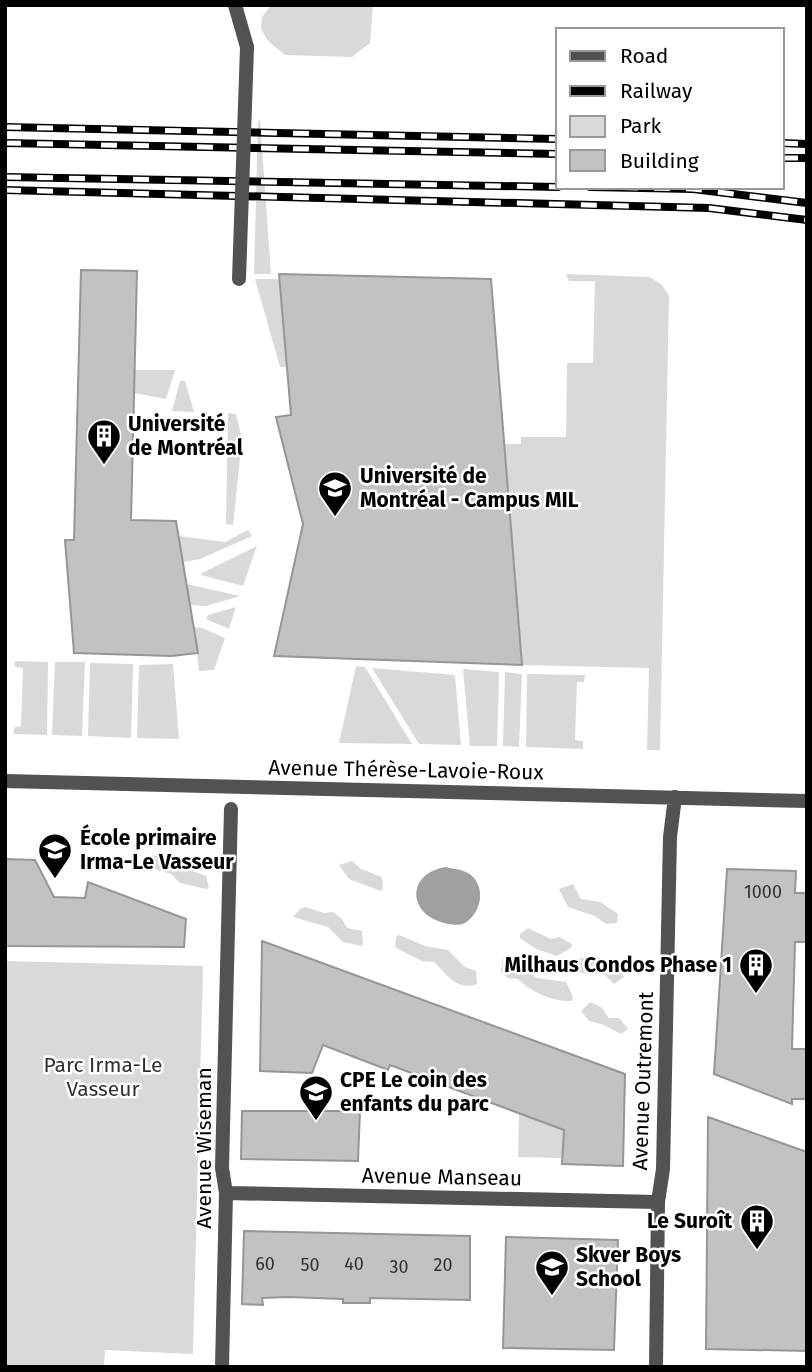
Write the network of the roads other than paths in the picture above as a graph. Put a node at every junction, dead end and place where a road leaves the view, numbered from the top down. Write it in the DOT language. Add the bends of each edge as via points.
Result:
graph roads {
  1 [pos="235,5"];
  2 [pos="239,279"];
  3 [pos="5,781"];
  4 [pos="675,797"];
  5 [pos="807,801"];
  6 [pos="231,809"];
  7 [pos="226,1193"];
  8 [pos="658,1202"];
  9 [pos="222,1367"];
  10 [pos="656,1367"];
  1 -- 2 [label="street, bridge" via="247,47"];
  3 -- 4 [label="street, Avenue Thérèse-Lavoie-Roux"];
  4 -- 5 [label="street, Avenue Thérèse-Lavoie-Roux"];
  4 -- 8 [label="street, Avenue Outremont" via="670,836 663,1169"];
  6 -- 7 [label="street, Avenue Wiseman" via="222,1168"];
  7 -- 8 [label="street, Avenue Manseau"];
  7 -- 9 [label="street, Avenue Wiseman"];
  8 -- 10 [label="street, Avenue Outremont"];
}
